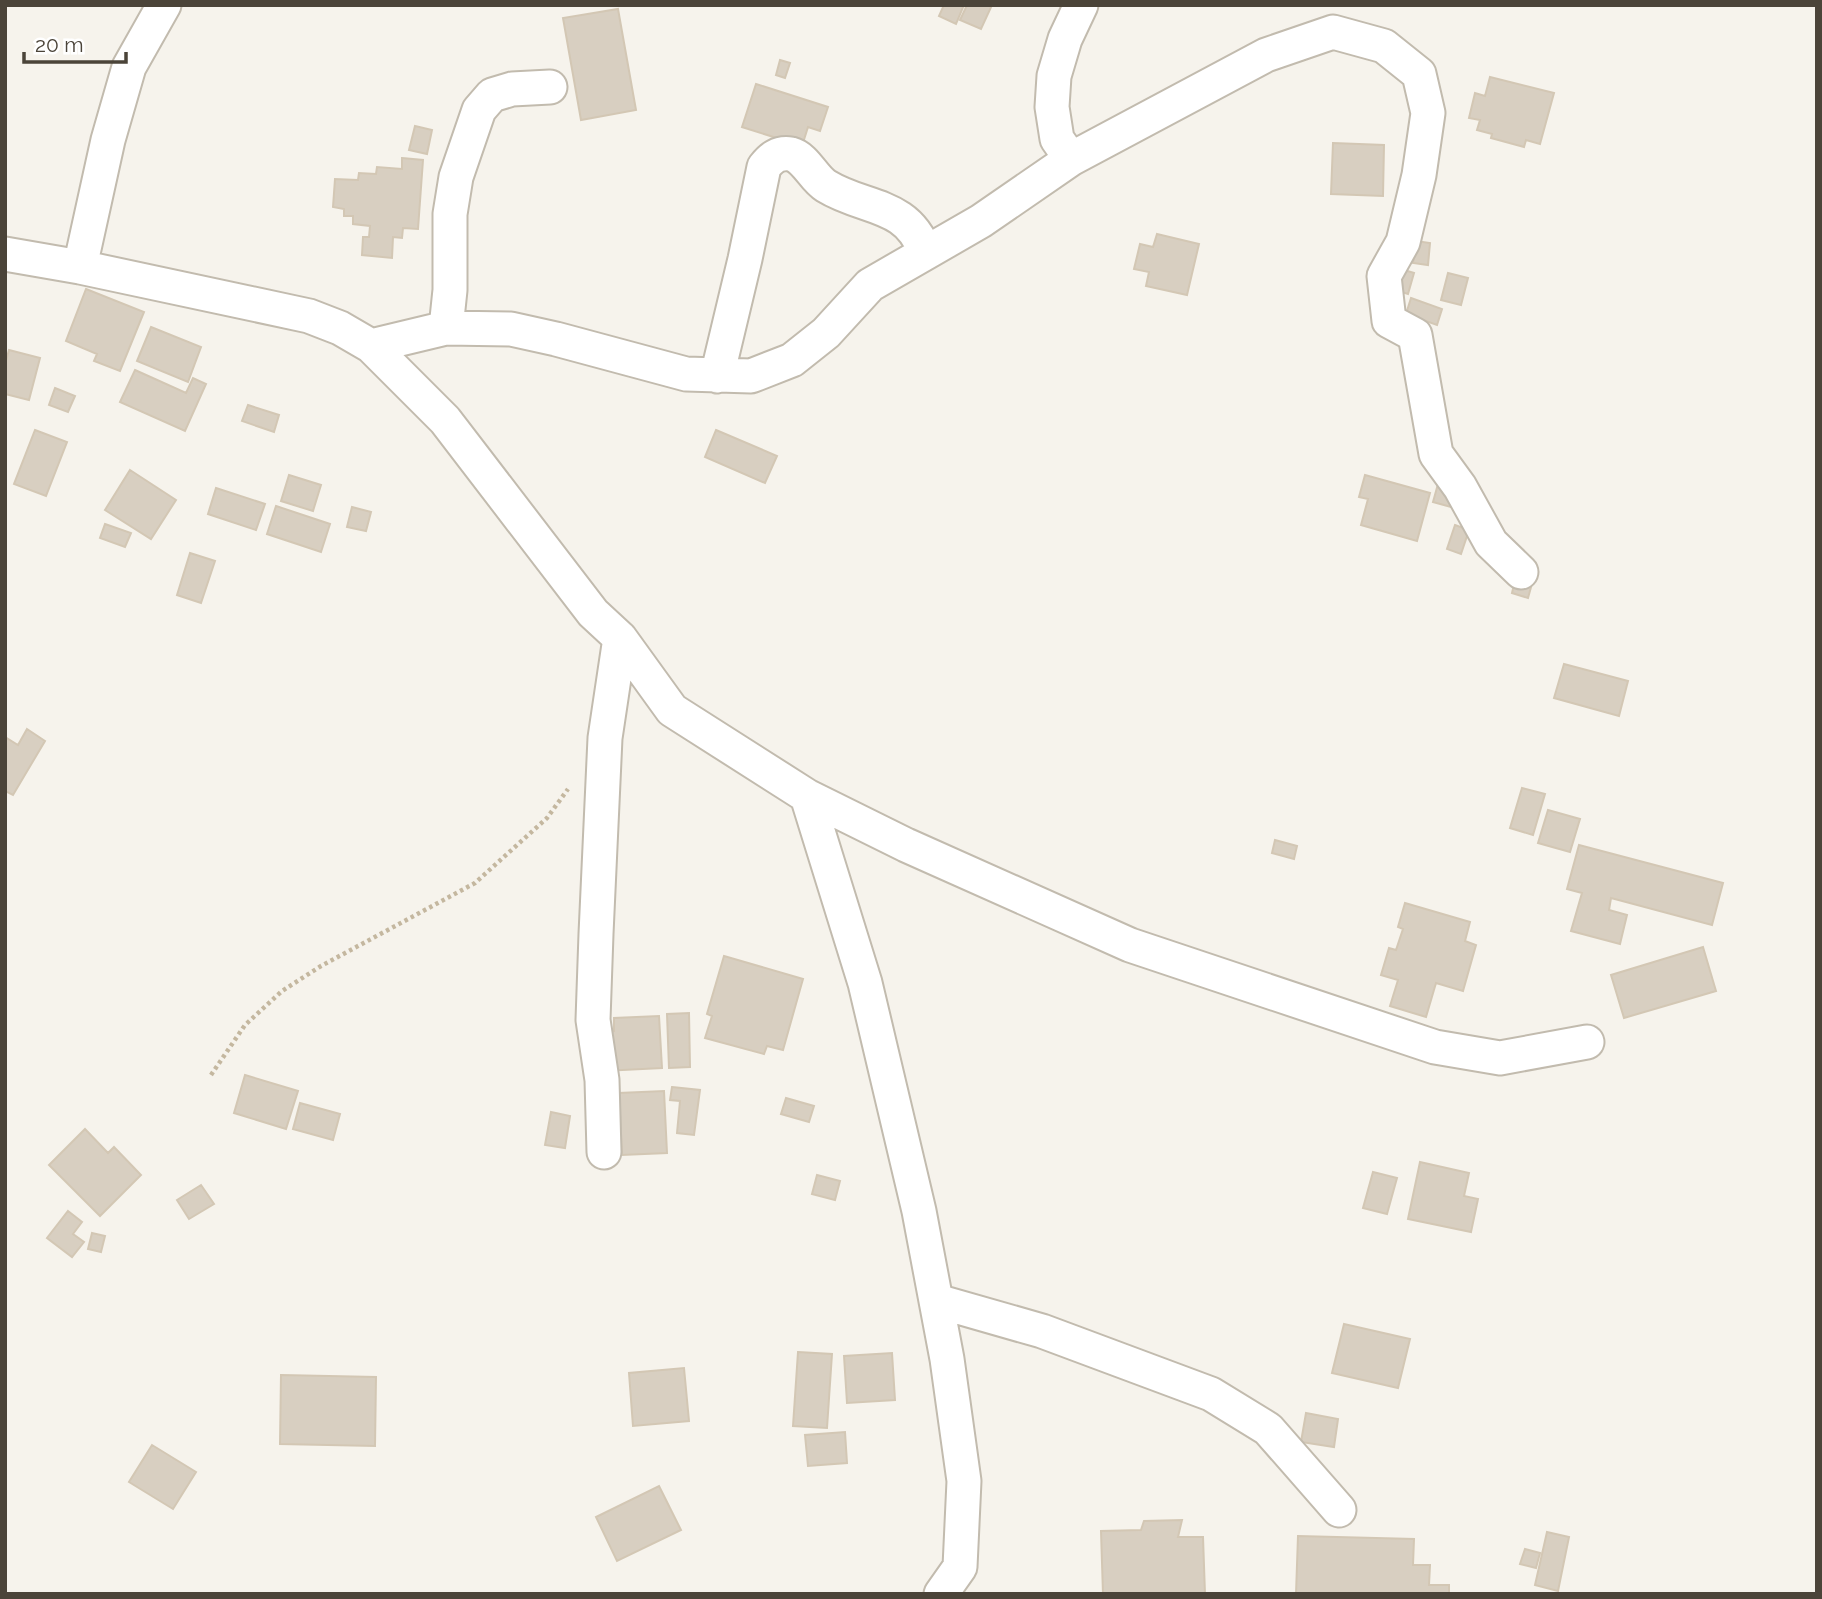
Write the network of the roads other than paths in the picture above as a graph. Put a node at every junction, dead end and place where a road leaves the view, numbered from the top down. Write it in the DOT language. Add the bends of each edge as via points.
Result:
graph roads {
  1 [pos="164,5"];
  2 [pos="1081,5"];
  3 [pos="550,87"];
  4 [pos="1072,159"];
  5 [pos="925,252"];
  6 [pos="5,254"];
  7 [pos="80,267"];
  8 [pos="446,328"];
  9 [pos="371,346"];
  10 [pos="717,376"];
  11 [pos="1521,572"];
  12 [pos="620,638"];
  13 [pos="807,796"];
  14 [pos="1587,1042"];
  15 [pos="604,1152"];
  16 [pos="937,1301"];
  17 [pos="1339,1510"];
  18 [pos="941,1594"];
  1 -- 7 [label="street" via="129,67 107,140"];
  2 -- 4 [label="street" via="1054,76 1052,107 1058,139"];
  3 -- 8 [label="street" via="492,95 479,110 459,165 450,214"];
  4 -- 5 [label="street" via="981,221"];
  4 -- 11 [label="street" via="1266,55 1333,32 1384,46 1419,74 1428,113 1403,242 1384,276 1388,321 1415,335 1436,454 1461,487 1491,543"];
  5 -- 10 [label="street" via="870,285 826,333 792,360 751,376"];
  5 -- 10 [label="street" via="908,222 894,212 824,185 799,157 788,153 770,159 764,167"];
  6 -- 7 [label="street"];
  7 -- 9 [label="street" via="309,316"];
  8 -- 9 [label="street"];
  8 -- 10 [label="street" via="511,329 686,374"];
  9 -- 12 [label="street" via="445,420 593,613"];
  12 -- 13 [label="street" via="672,710"];
  12 -- 15 [label="street" via="605,738 593,1020 602,1080"];
  13 -- 14 [label="street" via="1130,945 1435,1046 1500,1058"];
  13 -- 16 [label="street" via="865,983"];
  16 -- 17 [label="street" via="1042,1331 1211,1394 1268,1429"];
  16 -- 18 [label="street" via="964,1481 960,1567"];
}
